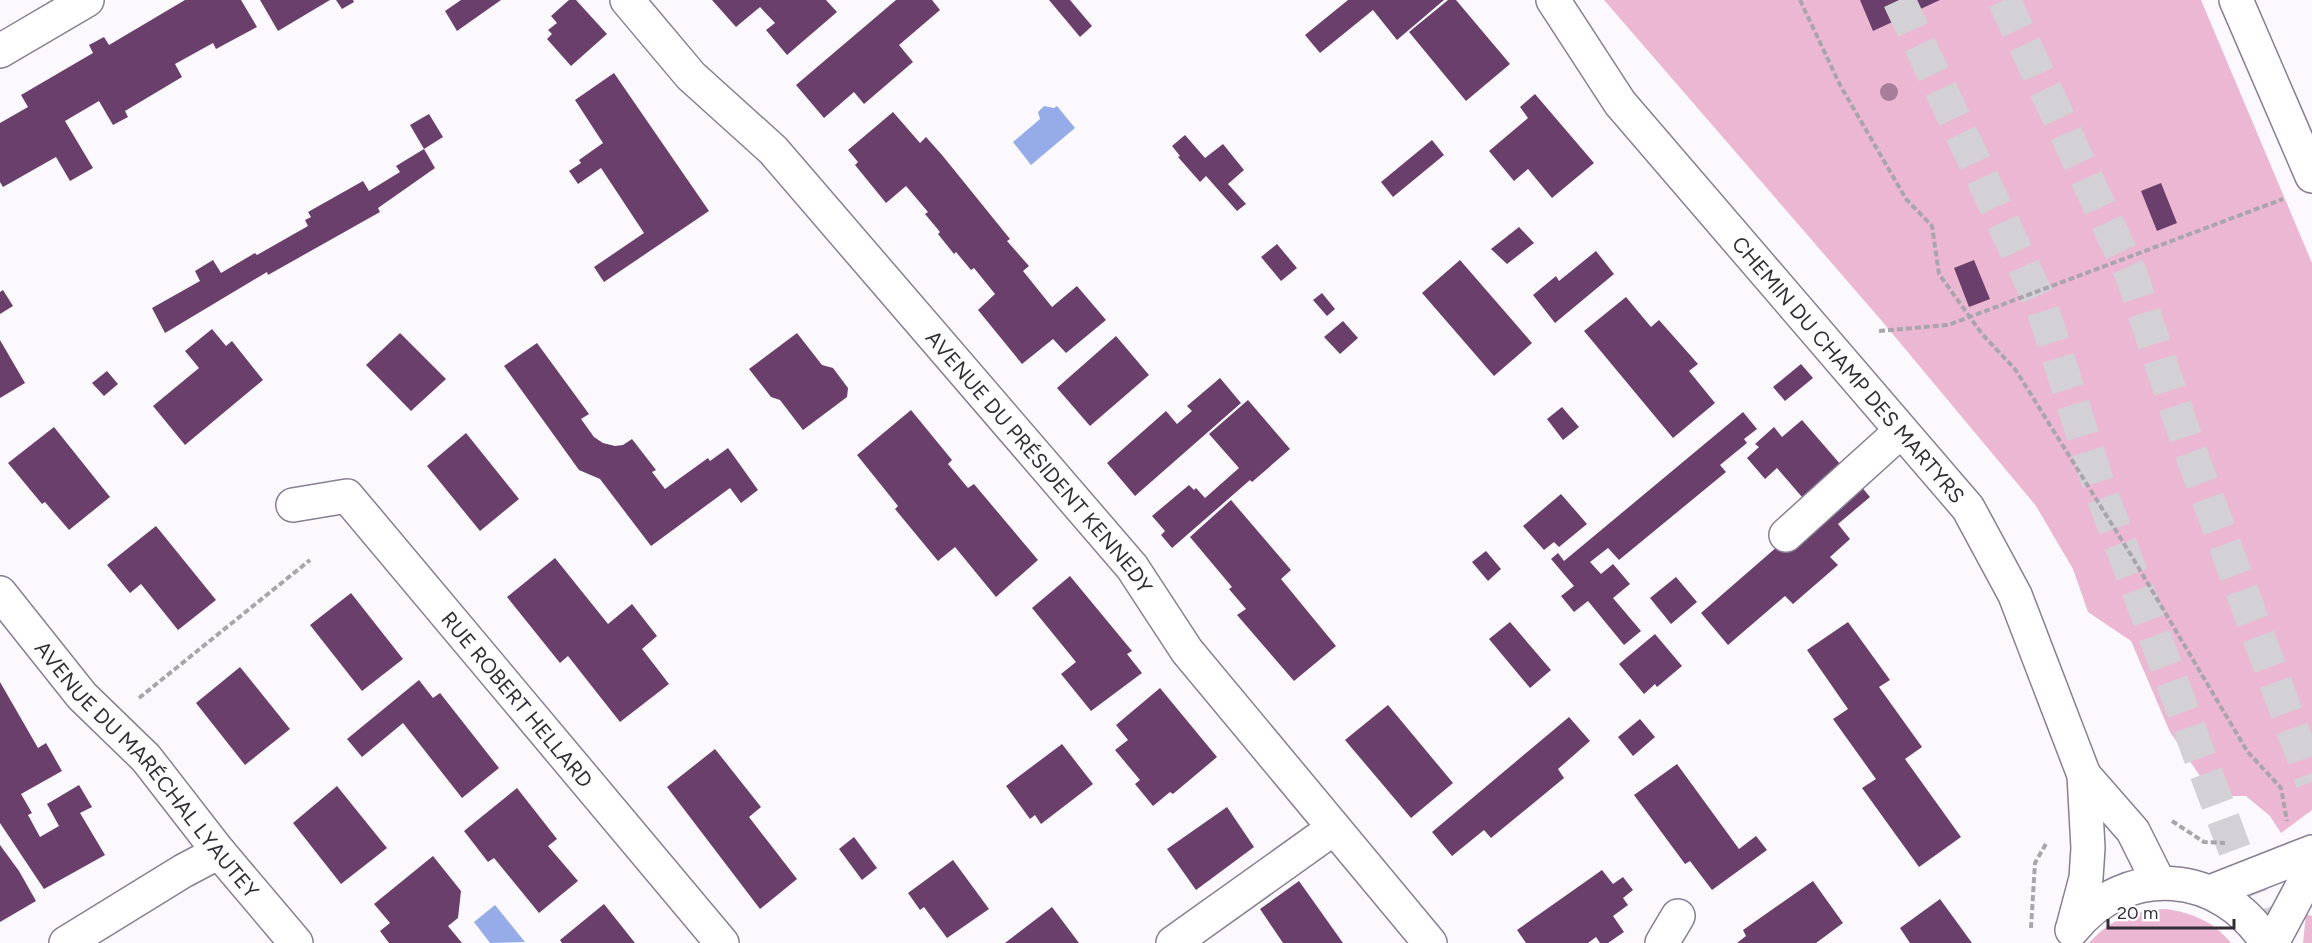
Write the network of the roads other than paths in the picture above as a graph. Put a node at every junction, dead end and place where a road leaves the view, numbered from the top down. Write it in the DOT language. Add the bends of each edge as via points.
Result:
graph roads {
  1 [pos="87,0"];
  2 [pos="627,0"];
  3 [pos="1553,0"];
  4 [pos="2236,0"];
  5 [pos="0,51"];
  6 [pos="2301,187"];
  7 [pos="1900,431"];
  8 [pos="293,505"];
  9 [pos="1786,535"];
  10 [pos="0,593"];
  11 [pos="2084,775"];
  12 [pos="1334,828"];
  13 [pos="2300,841"];
  14 [pos="219,852"];
  15 [pos="2312,868"];
  16 [pos="2158,883"];
  17 [pos="2210,892"];
  18 [pos="2068,935"];
  19 [pos="66,943"];
  20 [pos="296,943"];
  21 [pos="722,943"];
  22 [pos="1173,943"];
  23 [pos="1430,943"];
  24 [pos="2267,943"];
  25 [pos="2272,943"];
  1 -- 5 [label="street"];
  2 -- 12 [label="street, AVENUE DU PRÉSIDENT KENNEDY" via="691,76 773,150 1132,567 1187,651"];
  3 -- 7 [label="street, CHEMIN DU CHAMP DES MARTYRS" via="1620,102"];
  4 -- 6 [label="street"];
  7 -- 9 [label="street"];
  7 -- 11 [label="street, CHEMIN DU CHAMP DES MARTYRS" via="1968,508 2015,596"];
  8 -- 21 [label="street, RUE ROBERT HELLARD" via="347,496"];
  10 -- 14 [label="street, AVENUE DU MARÉCHAL LYAUTEY" via="82,696 146,758"];
  11 -- 16 [label="street, CHEMIN DU CHAMP DES MARTYRS" via="2133,831"];
  11 -- 18 [label="street, CHEMIN DU CHAMP DES MARTYRS" via="2086,878"];
  12 -- 22 [label="street"];
  12 -- 23 [label="street, AVENUE DU PRÉSIDENT KENNEDY"];
  13 -- 17 [label="street"];
  14 -- 19 [label="street"];
  14 -- 20 [label="street, AVENUE DU MARÉCHAL LYAUTEY"];
  15 -- 25 [label="street"];
  16 -- 17 [label="street" via="2185,884"];
  16 -- 18 [label="street" via="2111,896 2091,910"];
  17 -- 24 [label="street" via="2243,914"];
}
